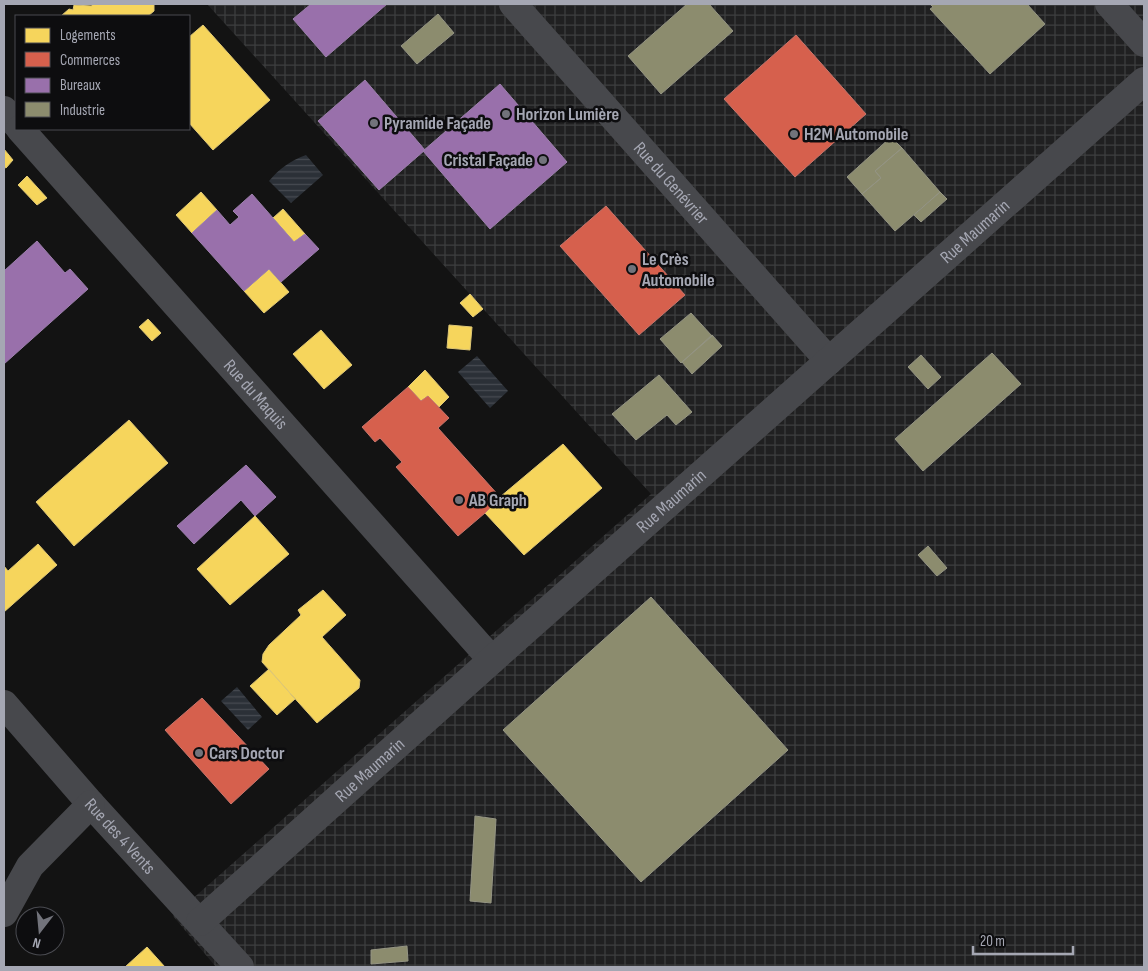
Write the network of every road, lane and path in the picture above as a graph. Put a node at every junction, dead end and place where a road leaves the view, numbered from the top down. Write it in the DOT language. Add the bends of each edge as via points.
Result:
graph roads {
  1 [pos="513,4"];
  2 [pos="1109,4"];
  3 [pos="1144,44"];
  4 [pos="1144,81"];
  5 [pos="4,110"];
  6 [pos="15,123"];
  7 [pos="21,130"];
  8 [pos="829,361"];
  9 [pos="492,660"];
  10 [pos="4,704"];
  11 [pos="91,804"];
  12 [pos="4,912"];
  13 [pos="200,922"];
  14 [pos="240,967"];
  1 -- 8 [label="street, Rue du Genévrier"];
  2 -- 3 [label="street"];
  4 -- 8 [label="street, Rue Maumarin"];
  5 -- 6 [label="street"];
  7 -- 9 [label="street, Rue du Maquis"];
  8 -- 9 [label="street, Rue Maumarin"];
  9 -- 13 [label="street, Rue Maumarin"];
  10 -- 11 [label="street, Rue des 4 Vents"];
  11 -- 12 [label="street" via="30,866"];
  11 -- 13 [label="street, Rue des 4 Vents"];
  13 -- 14 [label="street, Rue des 4 Vents"];
}
